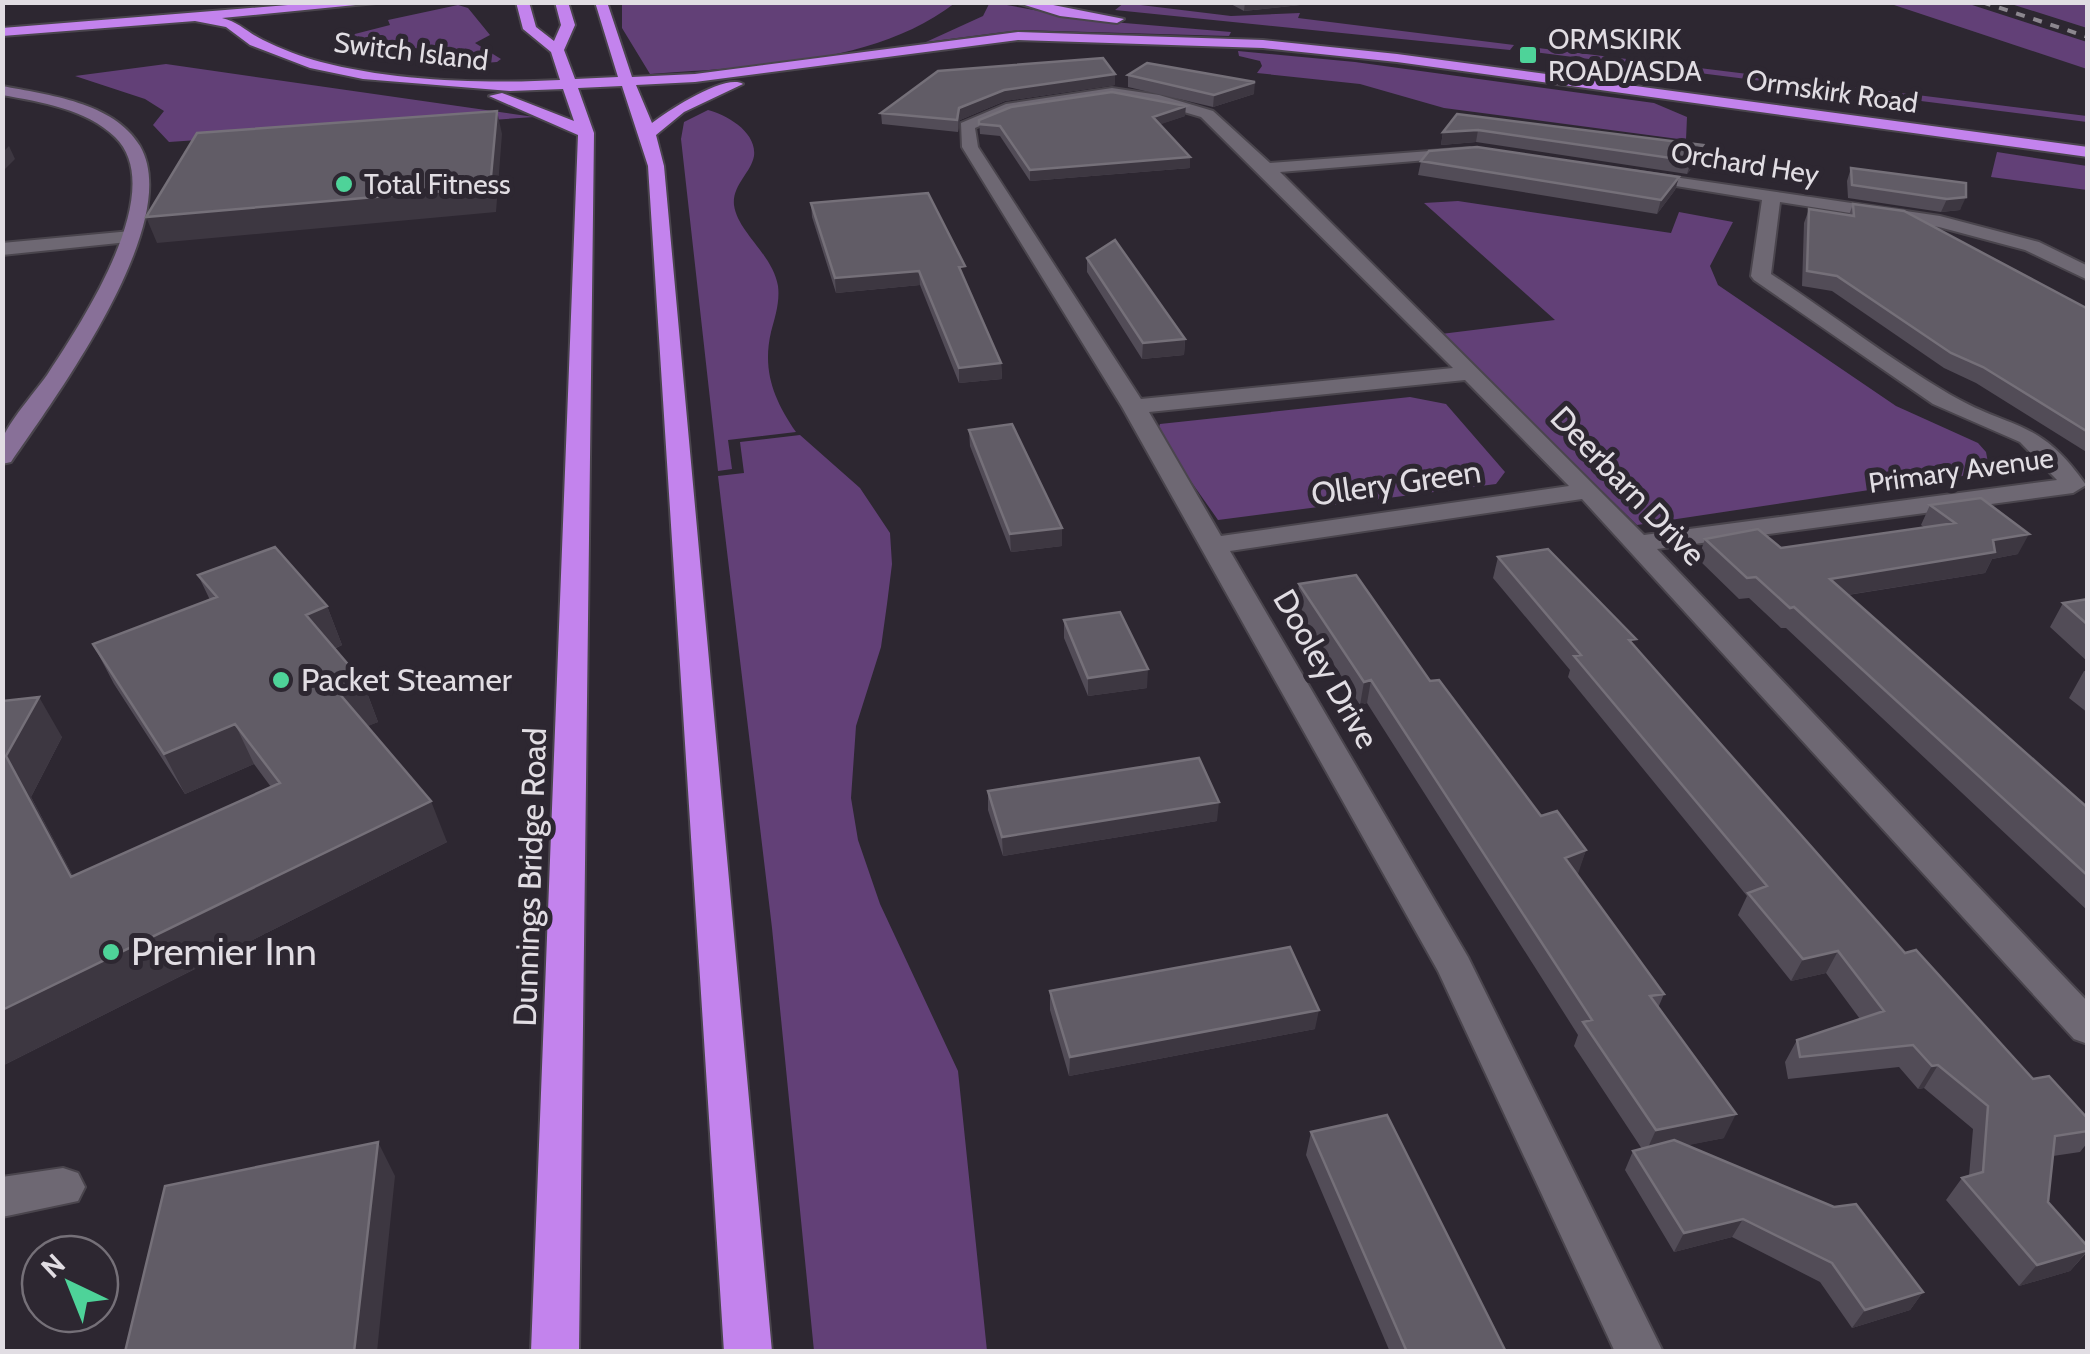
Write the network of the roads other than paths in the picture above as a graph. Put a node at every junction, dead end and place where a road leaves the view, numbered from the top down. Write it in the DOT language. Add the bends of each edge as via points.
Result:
graph roads {
  1 [pos="380,2"];
  2 [pos="522,2"];
  3 [pos="561,2"];
  4 [pos="1022,2"];
  5 [pos="602,3"];
  6 [pos="196,17"];
  7 [pos="1130,20"];
  8 [pos="1178,24"];
  9 [pos="2,32"];
  10 [pos="557,50"];
  11 [pos="802,67"];
  12 [pos="630,83"];
  13 [pos="448,84"];
  14 [pos="572,86"];
  15 [pos="2,90"];
  16 [pos="1060,98"];
  17 [pos="650,132"];
  18 [pos="586,133"];
  19 [pos="2088,138"];
  20 [pos="1475,151"];
  21 [pos="2088,152"];
  22 [pos="1266,168"];
  23 [pos="1614,172"];
  24 [pos="1772,195"];
  25 [pos="131,237"];
  26 [pos="2,249"];
  27 [pos="2088,274"];
  28 [pos="1467,373"];
  29 [pos="1134,407"];
  30 [pos="2,457"];
  31 [pos="2080,488"];
  32 [pos="1588,491"];
  33 [pos="1636,544"];
  34 [pos="1214,545"];
  35 [pos="2088,1028"];
  36 [pos="62,1187"];
  37 [pos="2,1197"];
  38 [pos="555,1352"];
  39 [pos="748,1352"];
  40 [pos="1640,1352"];
  1 -- 6 [label="highway"];
  2 -- 10 [label="highway, Switch Island" via="530,29"];
  3 -- 10 [label="highway" via="568,26"];
  4 -- 7 [label="highway"];
  5 -- 12 [label="highway" via="614,58"];
  6 -- 9 [label="highway"];
  6 -- 13 [label="highway, Switch Island" via="230,24 254,42 316,64"];
  8 -- 19 [label="highway, Ormskirk Road" via="1506,60"];
  10 -- 14 [label="highway, Dunnings Bridge Road"];
  11 -- 12 [label="highway"];
  11 -- 17 [label="highway" via="702,97"];
  11 -- 21 [label="highway, Ormskirk Road" via="1018,36 1262,44"];
  12 -- 14 [label="highway, Switch Island"];
  12 -- 17 [label="highway"];
  13 -- 14 [label="highway, Switch Island"];
  13 -- 18 [label="highway" via="541,110"];
  14 -- 18 [label="highway, Dunnings Bridge Road"];
  15 -- 25 [label="main road" via="82,112 132,147 141,164 141,196"];
  16 -- 22 [label="street, Deerbarn Drive" via="1112,93 1207,114"];
  16 -- 29 [label="street, Dooley Drive" via="1006,109 968,126 970,146"];
  17 -- 39 [label="highway"];
  18 -- 38 [label="highway, Dunnings Bridge Road"];
  20 -- 22 [label="street"];
  22 -- 28 [label="street, Deerbarn Drive"];
  23 -- 24 [label="street, Orchard Hey"];
  24 -- 27 [label="street, Orchard Hey" via="1940,222 2032,246"];
  24 -- 31 [label="street, Primary Avenue" via="1762,276 1944,402 2010,425 2055,455"];
  25 -- 26 [label="street"];
  25 -- 30 [label="main road" via="96,318"];
  28 -- 29 [label="street"];
  28 -- 32 [label="street, Deerbarn Drive"];
  29 -- 34 [label="street, Dooley Drive"];
  31 -- 33 [label="street, Primary Avenue"];
  32 -- 33 [label="street, Deerbarn Drive"];
  32 -- 34 [label="street, Ollery Green"];
  33 -- 35 [label="street, Deerbarn Drive"];
  34 -- 40 [label="street, Dooley Drive" via="1455,966"];
  36 -- 37 [label="street"];
}
